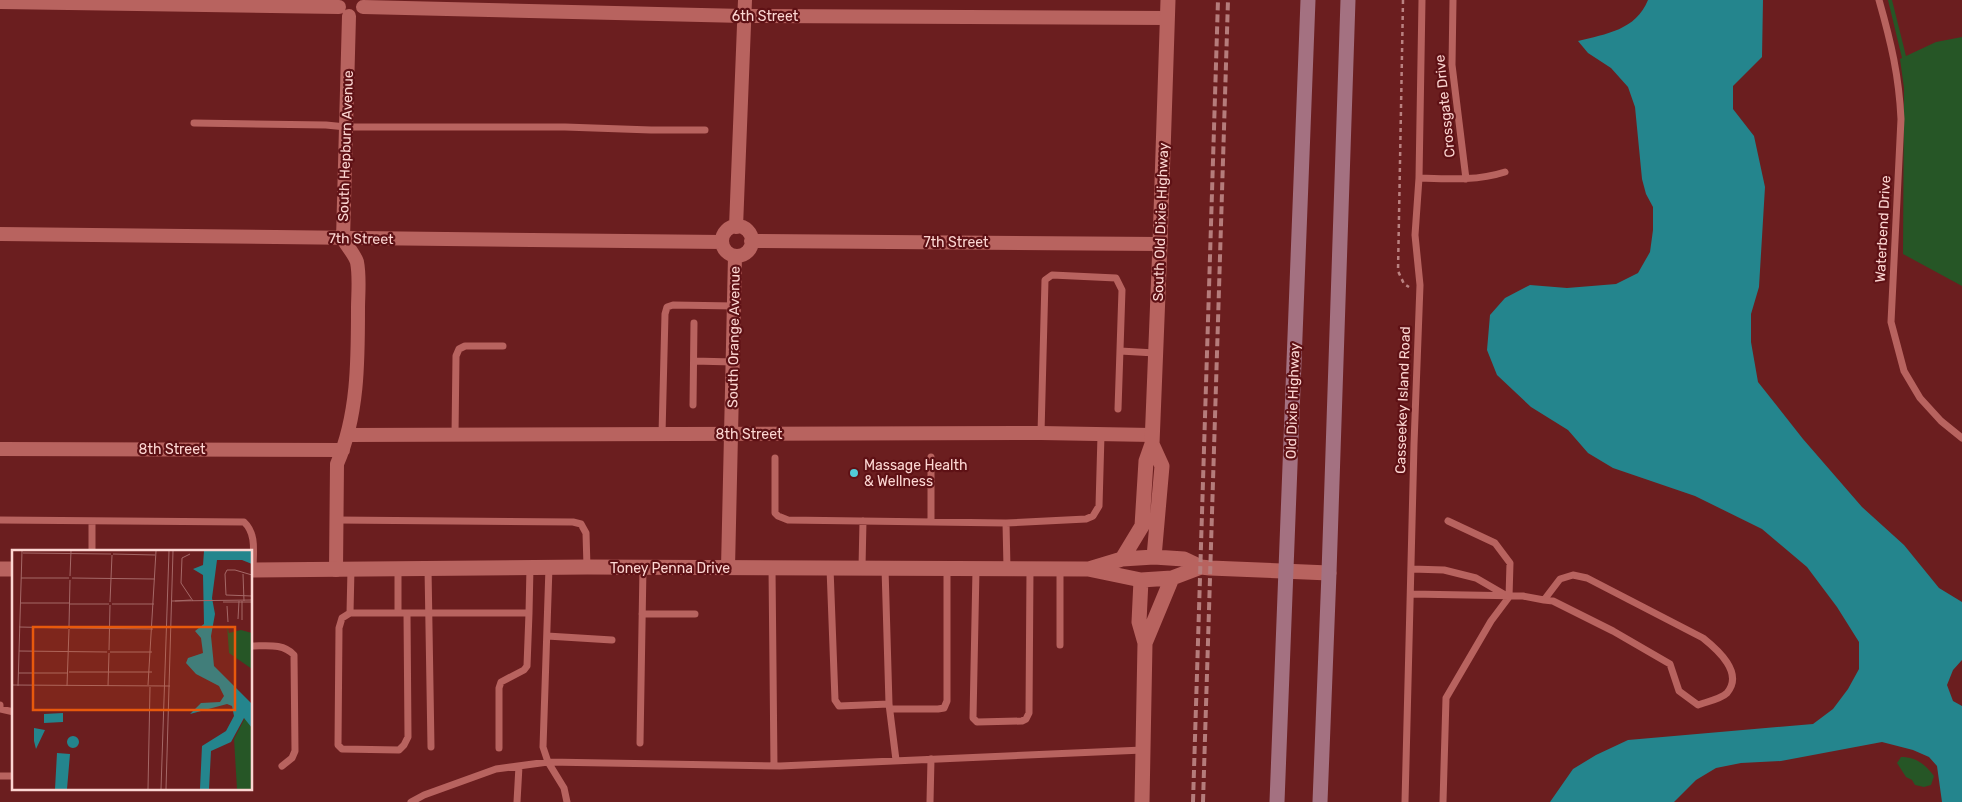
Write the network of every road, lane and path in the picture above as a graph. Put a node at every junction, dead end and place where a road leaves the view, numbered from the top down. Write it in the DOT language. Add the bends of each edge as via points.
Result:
graph roads {
  1 [pos="745,0"];
  2 [pos="1168,0"];
  3 [pos="1308,0"];
  4 [pos="1348,0"];
  5 [pos="1403,0"];
  6 [pos="1422,0"];
  7 [pos="1453,0"];
  8 [pos="1879,0"];
  9 [pos="2,1"];
  10 [pos="363,4"];
  11 [pos="343,7"];
  12 [pos="744,16"];
  13 [pos="1167,18"];
  14 [pos="194,123"];
  15 [pos="346,127"];
  16 [pos="705,130"];
  17 [pos="1505,172"];
  18 [pos="1419,178"];
  19 [pos="1466,179"];
  20 [pos="736,227"];
  21 [pos="0,234"];
  22 [pos="343,239"];
  23 [pos="751,241"];
  24 [pos="722,242"];
  25 [pos="1160,244"];
  26 [pos="735,256"];
  27 [pos="1412,288"];
  28 [pos="735,306"];
  29 [pos="694,323"];
  30 [pos="503,346"];
  31 [pos="1120,351"];
  32 [pos="1155,353"];
  33 [pos="694,361"];
  34 [pos="734,362"];
  35 [pos="693,405"];
  36 [pos="1118,409"];
  37 [pos="1041,433"];
  38 [pos="662,434"];
  39 [pos="731,434"];
  40 [pos="347,435"];
  41 [pos="455,435"];
  42 [pos="1101,435"];
  43 [pos="1962,438"];
  44 [pos="1152,440"];
  45 [pos="0,449"];
  46 [pos="343,450"];
  47 [pos="930,457"];
  48 [pos="775,458"];
  49 [pos="0,520"];
  50 [pos="337,520"];
  51 [pos="931,520"];
  52 [pos="92,521"];
  53 [pos="862,521"];
  54 [pos="1448,521"];
  55 [pos="1006,523"];
  56 [pos="92,550"];
  57 [pos="1154,557"];
  58 [pos="1122,559"];
  59 [pos="549,567"];
  60 [pos="587,567"];
  61 [pos="1201,567"];
  62 [pos="428,568"];
  63 [pos="530,568"];
  64 [pos="643,568"];
  65 [pos="728,568"];
  66 [pos="772,568"];
  67 [pos="830,568"];
  68 [pos="862,568"];
  69 [pos="885,568"];
  70 [pos="947,568"];
  71 [pos="976,568"];
  72 [pos="343,569"];
  73 [pos="398,569"];
  74 [pos="1007,569"];
  75 [pos="1030,569"];
  76 [pos="1060,569"];
  77 [pos="1088,569"];
  78 [pos="1412,569"];
  79 [pos="252,570"];
  80 [pos="1286,571"];
  81 [pos="1330,573"];
  82 [pos="1172,578"];
  83 [pos="1141,580"];
  84 [pos="1411,594"];
  85 [pos="1509,597"];
  86 [pos="1544,600"];
  87 [pos="350,613"];
  88 [pos="398,613"];
  89 [pos="407,613"];
  90 [pos="429,613"];
  91 [pos="529,613"];
  92 [pos="642,614"];
  93 [pos="695,614"];
  94 [pos="547,636"];
  95 [pos="612,640"];
  96 [pos="1145,643"];
  97 [pos="1060,645"];
  98 [pos="252,646"];
  99 [pos="0,705"];
  100 [pos="890,707"];
  101 [pos="12,712"];
  102 [pos="640,743"];
  103 [pos="431,747"];
  104 [pos="499,748"];
  105 [pos="1144,750"];
  106 [pos="932,759"];
  107 [pos="896,760"];
  108 [pos="548,762"];
  109 [pos="282,766"];
  110 [pos="519,766"];
  111 [pos="774,766"];
  112 [pos="412,802"];
  113 [pos="517,802"];
  114 [pos="567,802"];
  115 [pos="930,802"];
  116 [pos="1142,802"];
  117 [pos="1278,802"];
  118 [pos="1320,802"];
  119 [pos="1405,802"];
  120 [pos="1443,802"];
  1 -- 12 [label="street"];
  2 -- 13 [label="street, South Old Dixie Highway"];
  3 -- 80 [label="main road, Old Dixie Highway"];
  4 -- 81 [label="main road"];
  5 -- 27 [label="path" via="1398,271 1404,284"];
  6 -- 18 [label="lane, Casseekey Island Road"];
  7 -- 19 [label="lane, Crossgate Drive" via="1452,65"];
  8 -- 43 [label="lane, Waterbend Drive" via="1900,86 1892,322 1904,371 1920,398"];
  9 -- 11 [label="street"];
  10 -- 11 [label="street" via="359,13"];
  10 -- 12 [label="street, 6th Street"];
  11 -- 15 [label="street, South Hepburn Avenue"];
  12 -- 13 [label="street, 6th Street"];
  12 -- 20 [label="street"];
  13 -- 25 [label="street, South Old Dixie Highway"];
  14 -- 15 [label="lane"];
  15 -- 16 [label="lane"];
  15 -- 22 [label="street, South Hepburn Avenue"];
  17 -- 19 [label="lane, Crossgate Drive"];
  18 -- 19 [label="lane, Crossgate Drive"];
  18 -- 78 [label="lane, Casseekey Island Road" via="1415,235 1420,285"];
  20 -- 23 [label="street" via="748,232"];
  20 -- 24 [label="street" via="724,233"];
  21 -- 22 [label="street, 7th Street"];
  22 -- 24 [label="street, 7th Street"];
  22 -- 40 [label="street, South Hepburn Avenue" via="357,261 358,284 356,380"];
  23 -- 25 [label="street, 7th Street"];
  23 -- 26 [label="street" via="745,254"];
  24 -- 26 [label="street" via="728,253"];
  25 -- 32 [label="street, South Old Dixie Highway"];
  26 -- 28 [label="street, South Orange Avenue"];
  28 -- 34 [label="street, South Orange Avenue"];
  28 -- 38 [label="lane" via="667,307"];
  29 -- 33 [label="lane"];
  30 -- 41 [label="lane" via="466,346 459,349 456,356"];
  31 -- 32 [label="lane"];
  31 -- 36 [label="lane"];
  31 -- 37 [label="lane" via="1122,290 1116,278 1052,275 1045,280"];
  32 -- 44 [label="street, South Old Dixie Highway"];
  33 -- 34 [label="lane"];
  33 -- 35 [label="lane"];
  34 -- 39 [label="street, South Orange Avenue"];
  37 -- 39 [label="street, 8th Street"];
  37 -- 42 [label="street, 8th Street"];
  38 -- 39 [label="street, 8th Street"];
  38 -- 41 [label="street, 8th Street"];
  39 -- 65 [label="street, South Orange Avenue"];
  40 -- 41 [label="street, 8th Street"];
  40 -- 46 [label="street, South Hepburn Avenue"];
  42 -- 44 [label="street, 8th Street"];
  42 -- 55 [label="lane" via="1099,506 1093,516 1086,520"];
  44 -- 57 [label="street, South Old Dixie Highway" via="1162,466"];
  44 -- 58 [label="street, South Old Dixie Highway" via="1146,461 1142,526"];
  45 -- 46 [label="street, 8th Street"];
  46 -- 50 [label="street, South Hepburn Avenue" via="337,464"];
  47 -- 51 [label="lane"];
  48 -- 53 [label="lane" via="774,506 778,516 788,520"];
  49 -- 52 [label="lane"];
  50 -- 60 [label="lane" via="573,522 581,524 586,533"];
  50 -- 72 [label="street, South Hepburn Avenue"];
  51 -- 53 [label="lane"];
  51 -- 55 [label="lane"];
  52 -- 56 [label="lane"];
  52 -- 79 [label="lane" via="244,522 251,528"];
  53 -- 68 [label="lane"];
  54 -- 85 [label="lane" via="1495,544 1510,562"];
  55 -- 74 [label="lane"];
  57 -- 58 [label="street, Toney Penna Drive"];
  57 -- 61 [label="street, Toney Penna Drive" via="1184,559"];
  58 -- 77 [label="street, Toney Penna Drive"];
  59 -- 60 [label="street, Toney Penna Drive"];
  59 -- 63 [label="street, Toney Penna Drive"];
  59 -- 94 [label="lane"];
  60 -- 64 [label="street, Toney Penna Drive"];
  61 -- 80 [label="street, Toney Penna Drive"];
  61 -- 82 [label="street, Toney Penna Drive"];
  62 -- 63 [label="street, Toney Penna Drive"];
  62 -- 73 [label="street, Toney Penna Drive"];
  62 -- 90 [label="lane"];
  63 -- 91 [label="lane"];
  64 -- 65 [label="street, Toney Penna Drive"];
  64 -- 92 [label="lane"];
  65 -- 66 [label="street, Toney Penna Drive"];
  66 -- 67 [label="street, Toney Penna Drive"];
  66 -- 111 [label="lane"];
  67 -- 68 [label="street, Toney Penna Drive"];
  67 -- 100 [label="lane" via="835,700 839,706"];
  68 -- 69 [label="street, Toney Penna Drive"];
  69 -- 70 [label="street, Toney Penna Drive"];
  69 -- 100 [label="lane"];
  70 -- 71 [label="street, Toney Penna Drive"];
  70 -- 100 [label="lane" via="947,701 944,708 938,709"];
  71 -- 74 [label="street, Toney Penna Drive"];
  71 -- 75 [label="lane" via="973,718 977,722 1022,721 1029,713"];
  72 -- 73 [label="street, Toney Penna Drive"];
  72 -- 79 [label="street, Toney Penna Drive"];
  72 -- 87 [label="lane"];
  73 -- 88 [label="lane"];
  74 -- 75 [label="street, Toney Penna Drive"];
  75 -- 76 [label="street, Toney Penna Drive"];
  76 -- 77 [label="street, Toney Penna Drive"];
  76 -- 97 [label="lane"];
  77 -- 83 [label="street, Toney Penna Drive"];
  78 -- 84 [label="lane, Casseekey Island Road"];
  78 -- 85 [label="lane" via="1444,570 1476,578"];
  80 -- 81 [label="street, Toney Penna Drive"];
  80 -- 117 [label="main road, Old Dixie Highway"];
  81 -- 118 [label="main road"];
  82 -- 83 [label="street, Toney Penna Drive"];
  82 -- 96 [label="street"];
  83 -- 96 [label="street" via="1139,622"];
  84 -- 85 [label="lane"];
  84 -- 119 [label="lane, Casseekey Island Road"];
  85 -- 86 [label="lane"];
  85 -- 120 [label="lane" via="1491,621 1446,698"];
  86 -- 86 [label="lane" via="1553,601 1670,664 1679,690 1698,705 1726,695 1730,688 1732,677 1728,662 1703,638 1587,578 1573,575 1560,579"];
  87 -- 88 [label="lane"];
  87 -- 89 [label="lane" via="342,618 339,628 338,745 342,749 399,750 408,738"];
  88 -- 89 [label="lane"];
  89 -- 90 [label="lane"];
  90 -- 91 [label="lane"];
  90 -- 103 [label="lane"];
  91 -- 104 [label="lane" via="527,666 501,682"];
  92 -- 93 [label="lane"];
  92 -- 102 [label="lane"];
  94 -- 95 [label="lane"];
  94 -- 108 [label="lane" via="543,746"];
  96 -- 105 [label="street"];
  98 -- 109 [label="lane" via="282,647 294,656 295,751"];
  99 -- 101 [label="lane" via="0,709"];
  100 -- 107 [label="lane"];
  105 -- 106 [label="lane"];
  105 -- 116 [label="street"];
  106 -- 107 [label="lane"];
  106 -- 115 [label="lane"];
  107 -- 111 [label="lane"];
  108 -- 110 [label="lane"];
  108 -- 111 [label="lane"];
  108 -- 114 [label="lane" via="564,788"];
  110 -- 112 [label="lane" via="496,770 424,794"];
  110 -- 113 [label="lane"];
}
